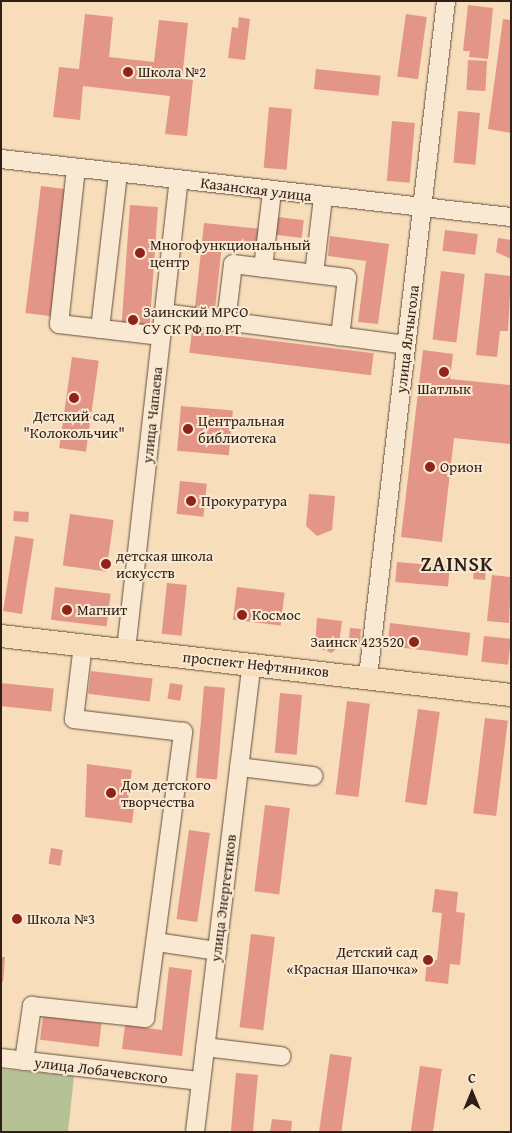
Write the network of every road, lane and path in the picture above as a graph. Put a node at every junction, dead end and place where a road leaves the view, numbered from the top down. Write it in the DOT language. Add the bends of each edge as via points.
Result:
graph roads {
  1 [pos="446,1"];
  2 [pos="1,160"];
  3 [pos="76,168"];
  4 [pos="118,173"];
  5 [pos="179,180"];
  6 [pos="272,191"];
  7 [pos="323,197"];
  8 [pos="422,208"];
  9 [pos="511,217"];
  10 [pos="263,268"];
  11 [pos="314,274"];
  12 [pos="164,313"];
  13 [pos="226,322"];
  14 [pos="100,329"];
  15 [pos="161,336"];
  16 [pos="340,337"];
  17 [pos="406,345"];
  18 [pos="1,636"];
  19 [pos="83,645"];
  20 [pos="126,650"];
  21 [pos="252,664"];
  22 [pos="368,677"];
  23 [pos="511,695"];
  24 [pos="239,767"];
  25 [pos="313,776"];
  26 [pos="156,942"];
  27 [pos="217,951"];
  28 [pos="205,1047"];
  29 [pos="281,1056"];
  30 [pos="1,1058"];
  31 [pos="24,1061"];
  32 [pos="201,1082"];
  33 [pos="195,1132"];
  1 -- 8 [label="street, улица Ялчыгола"];
  2 -- 3 [label="street, Казанская улица"];
  3 -- 4 [label="street, Казанская улица"];
  3 -- 14 [label="street" via="59,324"];
  4 -- 5 [label="street, Казанская улица"];
  4 -- 14 [label="street"];
  5 -- 6 [label="street, Казанская улица"];
  5 -- 12 [label="street, улица Чапаева"];
  6 -- 7 [label="street, Казанская улица"];
  6 -- 10 [label="street"];
  7 -- 8 [label="street, Казанская улица"];
  7 -- 11 [label="street"];
  8 -- 9 [label="street, Казанская улица"];
  8 -- 17 [label="street, улица Ялчыгола"];
  10 -- 11 [label="street"];
  10 -- 13 [label="street" via="233,264"];
  11 -- 16 [label="street" via="348,278"];
  12 -- 13 [label="street"];
  12 -- 15 [label="street, улица Чапаева"];
  13 -- 16 [label="street"];
  14 -- 15 [label="street"];
  15 -- 20 [label="street, улица Чапаева"];
  16 -- 17 [label="street"];
  17 -- 22 [label="street, улица Ялчыгола"];
  18 -- 19 [label="main road, проспект Нефтяников"];
  19 -- 20 [label="main road, проспект Нефтяников"];
  19 -- 26 [label="street" via="74,719 183,732"];
  20 -- 21 [label="main road, проспект Нефтяников"];
  21 -- 22 [label="main road, проспект Нефтяников"];
  21 -- 24 [label="street, улица Энергетиков"];
  22 -- 23 [label="main road, проспект Нефтяников"];
  24 -- 25 [label="street"];
  24 -- 27 [label="street, улица Энергетиков"];
  26 -- 27 [label="street"];
  26 -- 31 [label="street" via="145,1018 32,1006"];
  27 -- 28 [label="street, улица Энергетиков"];
  28 -- 29 [label="street"];
  28 -- 32 [label="street, улица Энергетиков"];
  30 -- 31 [label="street, улица Лобачевского"];
  31 -- 32 [label="street, улица Лобачевского"];
  32 -- 33 [label="street, улица Энергетиков"];
}
